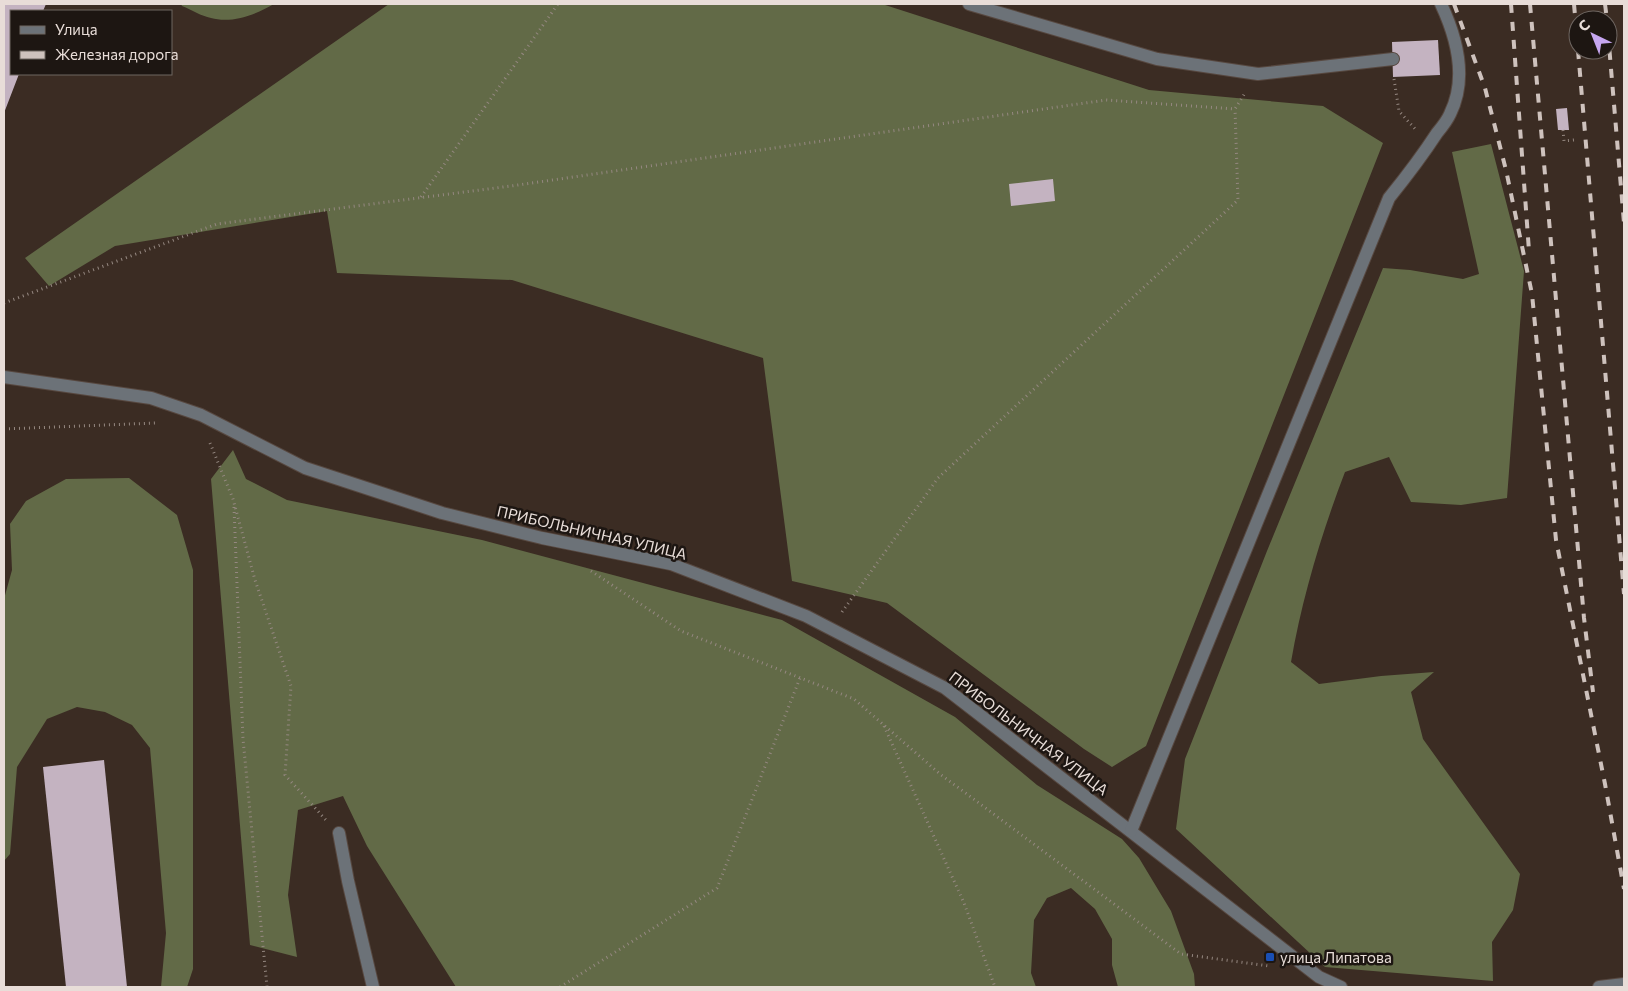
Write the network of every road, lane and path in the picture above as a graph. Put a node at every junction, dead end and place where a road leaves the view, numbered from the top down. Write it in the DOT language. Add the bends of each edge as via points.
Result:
graph roads {
  1 [pos="558,4"];
  2 [pos="969,4"];
  3 [pos="1440,4"];
  4 [pos="1392,59"];
  5 [pos="1258,74"];
  6 [pos="1235,108"];
  7 [pos="1563,130"];
  8 [pos="1574,140"];
  9 [pos="1429,145"];
  10 [pos="420,198"];
  11 [pos="4,302"];
  12 [pos="4,377"];
  13 [pos="159,422"];
  14 [pos="4,429"];
  15 [pos="207,436"];
  16 [pos="234,499"];
  17 [pos="583,566"];
  18 [pos="830,629"];
  19 [pos="800,678"];
  20 [pos="884,725"];
  21 [pos="1131,831"];
  22 [pos="339,833"];
  23 [pos="1275,967"];
  24 [pos="1624,984"];
  25 [pos="267,987"];
  26 [pos="373,987"];
  27 [pos="560,987"];
  28 [pos="995,987"];
  29 [pos="1341,987"];
  30 [pos="1599,987"];
  1 -- 10 [label="path"];
  2 -- 5 [label="street" via="1157,59"];
  3 -- 9 [label="street" via="1460,60 1459,84 1450,114"];
  4 -- 5 [label="street"];
  4 -- 9 [label="path" via="1398,111"];
  5 -- 6 [label="path"];
  6 -- 10 [label="path" via="1106,100"];
  6 -- 18 [label="path" via="1238,200 938,478"];
  7 -- 8 [label="path" via="1564,141"];
  9 -- 21 [label="street" via="1389,198"];
  10 -- 11 [label="path" via="217,224"];
  12 -- 18 [label="street, ПРИБОЛЬНИЧНАЯ УЛИЦА" via="151,398 201,415 305,468 442,513 542,538 671,564 806,616"];
  13 -- 14 [label="path"];
  15 -- 16 [label="path"];
  16 -- 22 [label="path" via="255,580 291,686 285,775"];
  16 -- 25 [label="path" via="243,739"];
  17 -- 19 [label="path" via="681,631"];
  18 -- 21 [label="street, ПРИБОЛЬНИЧНАЯ УЛИЦА" via="946,688"];
  19 -- 20 [label="path" via="854,700"];
  19 -- 27 [label="path" via="717,888"];
  20 -- 23 [label="path" via="940,774 1181,954"];
  20 -- 28 [label="path" via="964,903"];
  21 -- 29 [label="street, ПРИБОЛЬНИЧНАЯ УЛИЦА" via="1319,977"];
  22 -- 26 [label="street"];
  24 -- 30 [label="street"];
}
